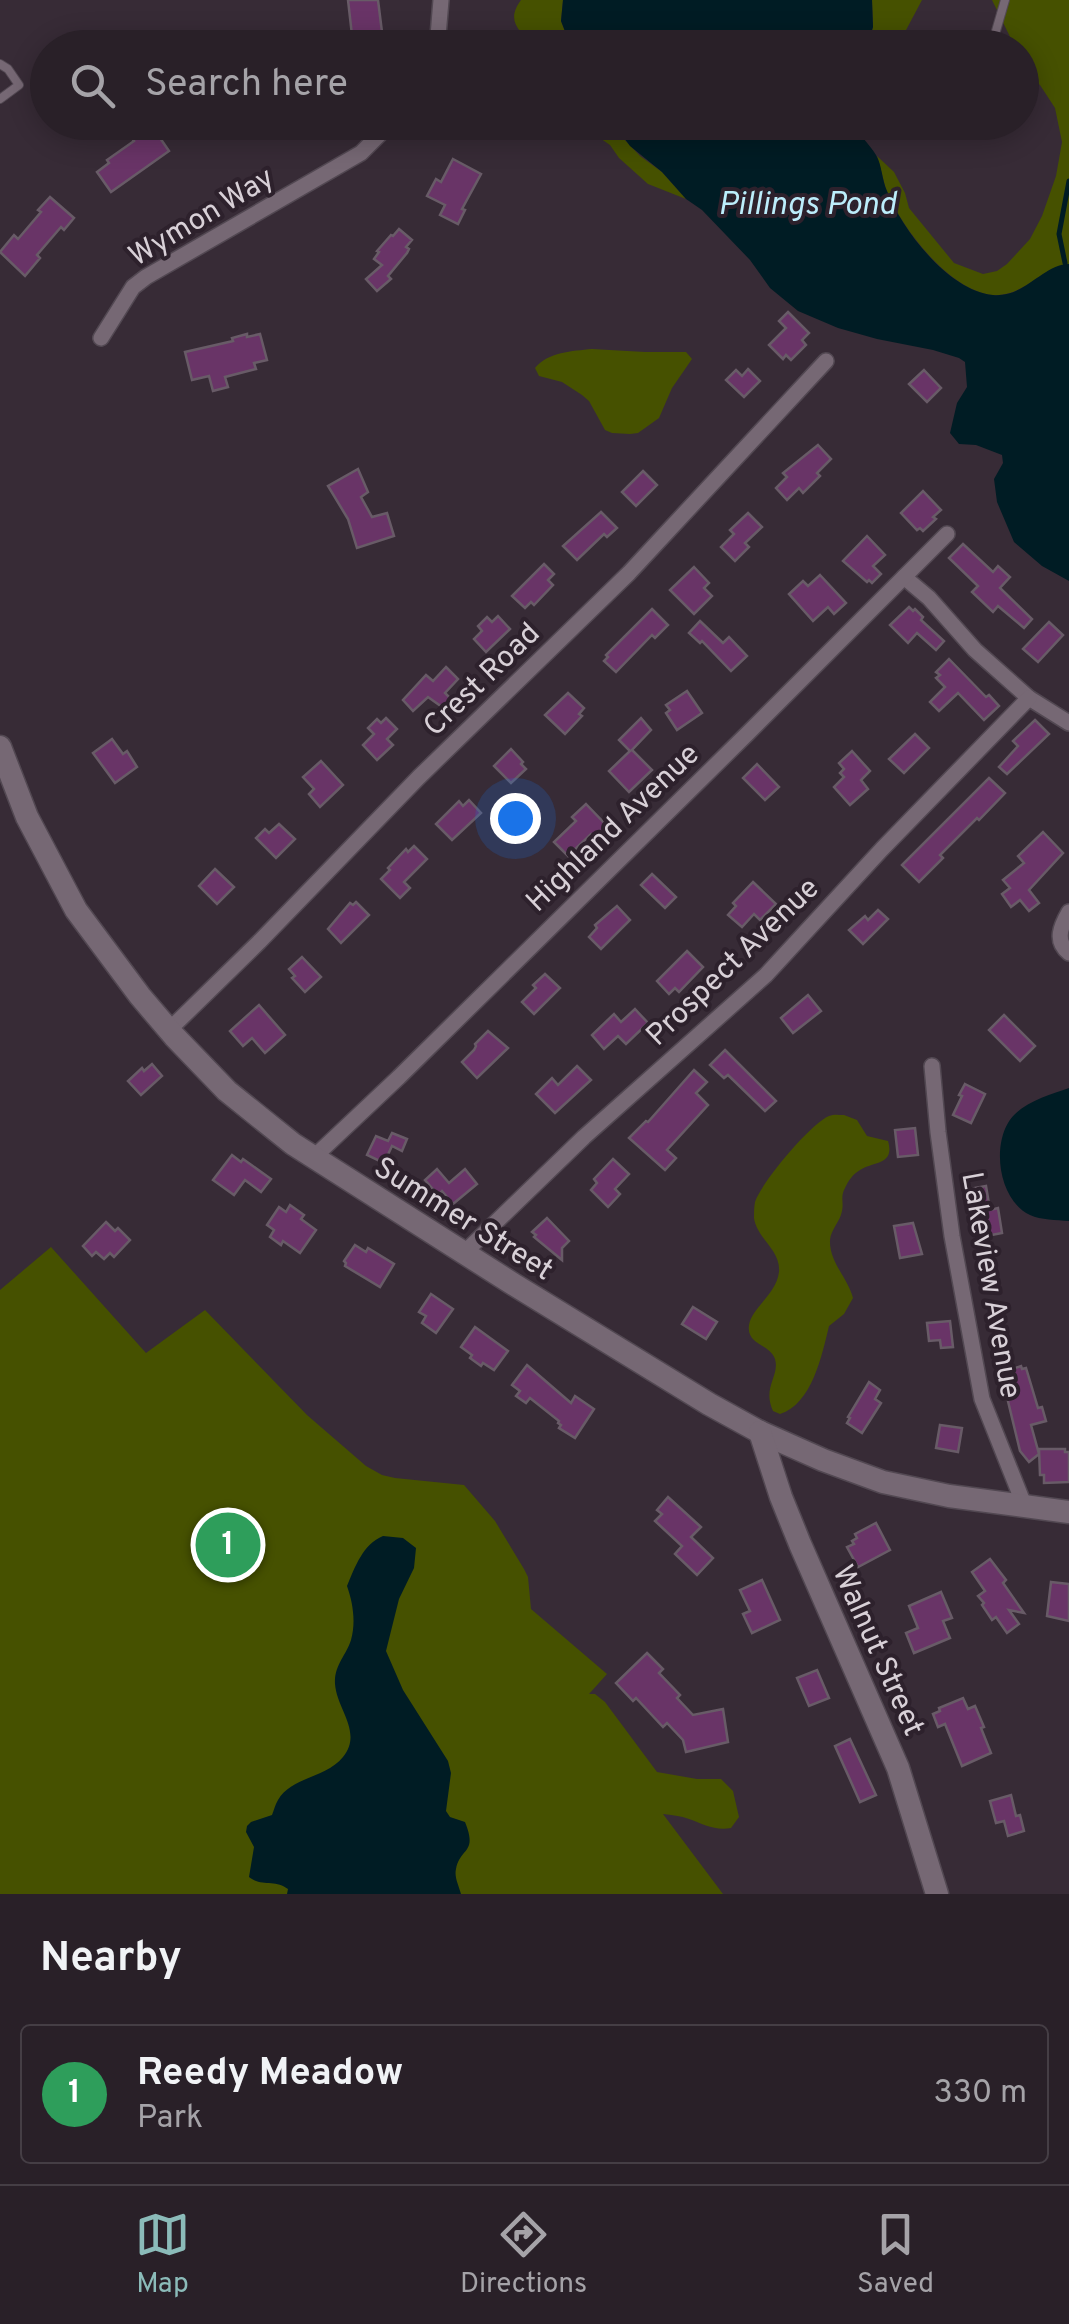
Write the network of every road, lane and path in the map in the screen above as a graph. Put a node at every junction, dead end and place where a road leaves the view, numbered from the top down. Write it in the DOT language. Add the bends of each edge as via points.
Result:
graph roads {
  1 [pos="441,0"];
  2 [pos="1005,0"];
  3 [pos="439,30"];
  4 [pos="996,30"];
  5 [pos="0,64"];
  6 [pos="0,99"];
  7 [pos="374,140"];
  8 [pos="101,338"];
  9 [pos="826,361"];
  10 [pos="947,534"];
  11 [pos="904,577"];
  12 [pos="1029,698"];
  13 [pos="1069,723"];
  14 [pos="0,746"];
  15 [pos="8,794"];
  16 [pos="1065,919"];
  17 [pos="1069,953"];
  18 [pos="169,1030"];
  19 [pos="932,1066"];
  20 [pos="312,1158"];
  21 [pos="464,1254"];
  22 [pos="760,1432"];
  23 [pos="1025,1507"];
  24 [pos="1069,1512"];
  25 [pos="937,1894"];
  1 -- 3 [label="street"];
  2 -- 4 [label="lane"];
  5 -- 6 [label="lane" via="19,85"];
  7 -- 8 [label="street, Wymon Way" via="146,277"];
  9 -- 18 [label="street, Crest Road" via="630,574"];
  10 -- 11 [label="street, Highland Avenue"];
  11 -- 12 [label="street"];
  11 -- 20 [label="street, Highland Avenue"];
  12 -- 13 [label="street"];
  12 -- 21 [label="street, Prospect Avenue" via="766,974"];
  14 -- 15 [label="main road, Summer Street"];
  15 -- 18 [label="main road, Summer Street" via="76,910"];
  16 -- 17 [label="street" via="1059,938"];
  18 -- 20 [label="main road, Summer Street" via="248,1109"];
  19 -- 23 [label="street, Lakeview Avenue" via="952,1236 982,1399"];
  20 -- 21 [label="main road, Summer Street"];
  21 -- 22 [label="main road, Summer Street"];
  22 -- 23 [label="main road, Summer Street" via="884,1482"];
  22 -- 25 [label="main road, Walnut Street" via="781,1498 898,1768"];
  23 -- 24 [label="main road, Summer Street"];
}
